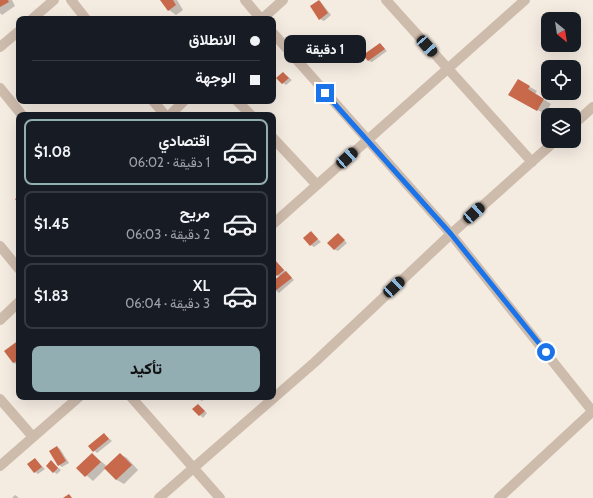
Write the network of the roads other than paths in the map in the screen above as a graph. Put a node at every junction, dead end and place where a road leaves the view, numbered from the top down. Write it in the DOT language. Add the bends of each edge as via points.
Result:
graph roads {
  1 [pos="54,0"];
  2 [pos="71,0"];
  3 [pos="245,0"];
  4 [pos="283,0"];
  5 [pos="386,0"];
  6 [pos="525,0"];
  7 [pos="35,16"];
  8 [pos="84,16"];
  9 [pos="258,16"];
  10 [pos="264,16"];
  11 [pos="16,34"];
  12 [pos="276,36"];
  13 [pos="0,47"];
  14 [pos="448,68"];
  15 [pos="0,88"];
  16 [pos="156,104"];
  17 [pos="181,104"];
  18 [pos="240,104"];
  19 [pos="593,108"];
  20 [pos="20,112"];
  21 [pos="162,112"];
  22 [pos="173,112"];
  23 [pos="248,112"];
  24 [pos="581,118"];
  25 [pos="276,141"];
  26 [pos="367,141"];
  27 [pos="547,148"];
  28 [pos="532,162"];
  29 [pos="317,185"];
  30 [pos="276,221"];
  31 [pos="451,234"];
  32 [pos="0,246"];
  33 [pos="16,265"];
  34 [pos="16,305"];
  35 [pos="0,320"];
  36 [pos="276,396"];
  37 [pos="0,398"];
  38 [pos="76,400"];
  39 [pos="134,400"];
  40 [pos="271,400"];
  41 [pos="593,411"];
  42 [pos="33,437"];
  43 [pos="0,466"];
  44 [pos="193,468"];
  45 [pos="159,498"];
  46 [pos="220,498"];
  47 [pos="499,498"];
  1 -- 7 [label="street"];
  2 -- 8 [label="street"];
  3 -- 9 [label="street"];
  4 -- 10 [label="street"];
  5 -- 14 [label="street"];
  6 -- 14 [label="street"];
  11 -- 13 [label="street"];
  12 -- 26 [label="street"];
  14 -- 26 [label="street"];
  14 -- 28 [label="street"];
  15 -- 20 [label="street"];
  16 -- 21 [label="street"];
  17 -- 22 [label="street"];
  18 -- 23 [label="street"];
  19 -- 24 [label="street"];
  25 -- 29 [label="street"];
  26 -- 29 [label="street"];
  26 -- 31 [label="street"];
  27 -- 28 [label="street"];
  28 -- 31 [label="street"];
  29 -- 30 [label="street"];
  31 -- 36 [label="street"];
  31 -- 41 [label="street"];
  32 -- 33 [label="street"];
  34 -- 35 [label="street"];
  37 -- 42 [label="street"];
  38 -- 42 [label="street"];
  39 -- 44 [label="street"];
  40 -- 44 [label="street"];
  41 -- 47 [label="street"];
  42 -- 43 [label="street"];
  44 -- 45 [label="street"];
  44 -- 46 [label="street"];
}
